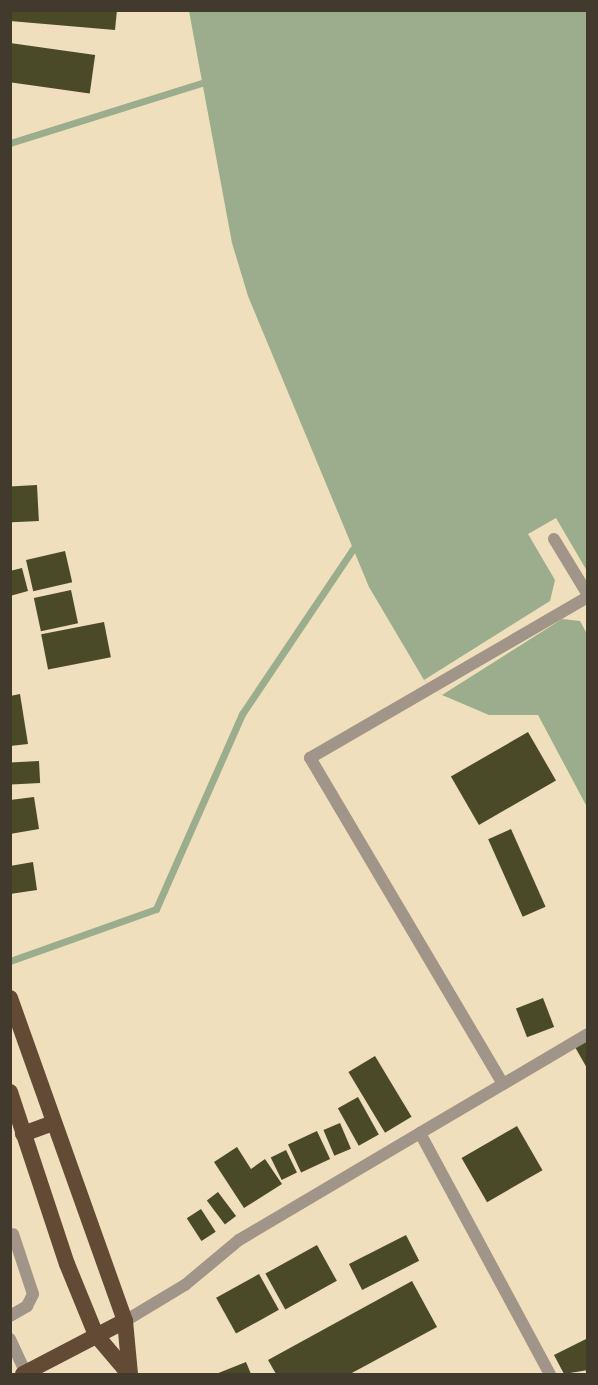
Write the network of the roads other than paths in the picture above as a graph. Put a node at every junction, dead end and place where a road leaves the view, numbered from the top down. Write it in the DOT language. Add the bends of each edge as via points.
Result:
graph roads {
  1 [pos="554,539"];
  2 [pos="588,596"];
  3 [pos="10,998"];
  4 [pos="588,1034"];
  5 [pos="502,1084"];
  6 [pos="10,1092"];
  7 [pos="53,1123"];
  8 [pos="420,1133"];
  9 [pos="23,1134"];
  10 [pos="12,1234"];
  11 [pos="10,1316"];
  12 [pos="125,1321"];
  13 [pos="96,1335"];
  14 [pos="10,1339"];
  15 [pos="25,1374"];
  16 [pos="130,1374"];
  17 [pos="550,1374"];
  1 -- 2 [label="street"];
  2 -- 5 [label="street" via="310,758"];
  3 -- 7 [label="highway"];
  4 -- 5 [label="street"];
  5 -- 8 [label="street"];
  6 -- 9 [label="highway"];
  7 -- 9 [label="highway"];
  7 -- 12 [label="highway"];
  8 -- 12 [label="street" via="239,1240 185,1285"];
  8 -- 17 [label="street"];
  9 -- 13 [label="highway"];
  10 -- 11 [label="street" via="33,1294 27,1306"];
  12 -- 13 [label="highway"];
  12 -- 16 [label="highway" via="131,1341"];
  13 -- 15 [label="highway"];
  13 -- 16 [label="highway"];
  14 -- 15 [label="street"];
}
